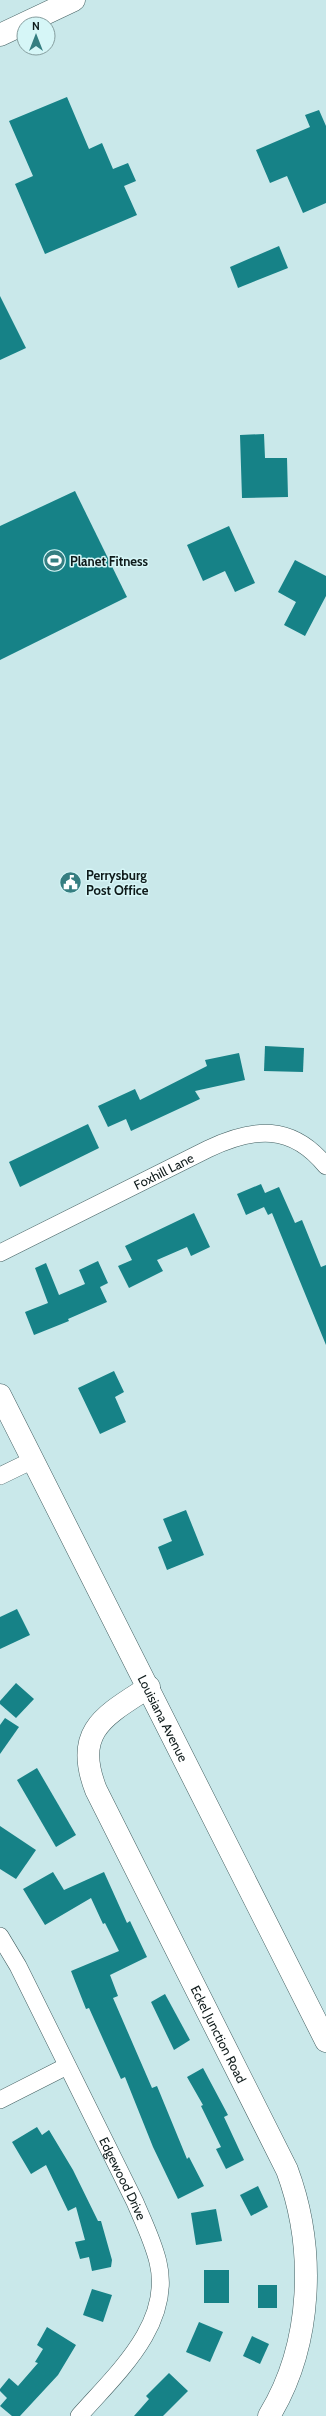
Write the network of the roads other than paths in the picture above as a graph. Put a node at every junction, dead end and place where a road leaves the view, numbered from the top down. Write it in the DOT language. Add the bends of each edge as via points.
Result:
graph roads {
  1 [pos="74,0"];
  2 [pos="0,35"];
  3 [pos="326,1166"];
  4 [pos="0,1253"];
  5 [pos="0,1394"];
  6 [pos="33,1460"];
  7 [pos="0,1476"];
  8 [pos="149,1688"];
  9 [pos="0,1936"];
  10 [pos="326,2041"];
  11 [pos="67,2066"];
  12 [pos="0,2100"];
  13 [pos="79,2416"];
  14 [pos="269,2416"];
  1 -- 2 [label="street"];
  3 -- 4 [label="street, Foxhill Lane" via="295,1140 281,1135 248,1133 214,1146"];
  5 -- 6 [label="street, Louisiana Avenue"];
  6 -- 7 [label="street"];
  6 -- 8 [label="street, Louisiana Avenue"];
  8 -- 10 [label="street, Louisiana Avenue"];
  8 -- 14 [label="street, Eckel Junction Road" via="117,1708 94,1731 87,1757 89,1772 287,2170 296,2195 306,2259 304,2298 294,2358"];
  9 -- 11 [label="street, Edgewood Drive" via="18,1966"];
  11 -- 12 [label="street"];
  11 -- 13 [label="street, Edgewood Drive" via="148,2230 160,2275 158,2308 140,2343"];
}
